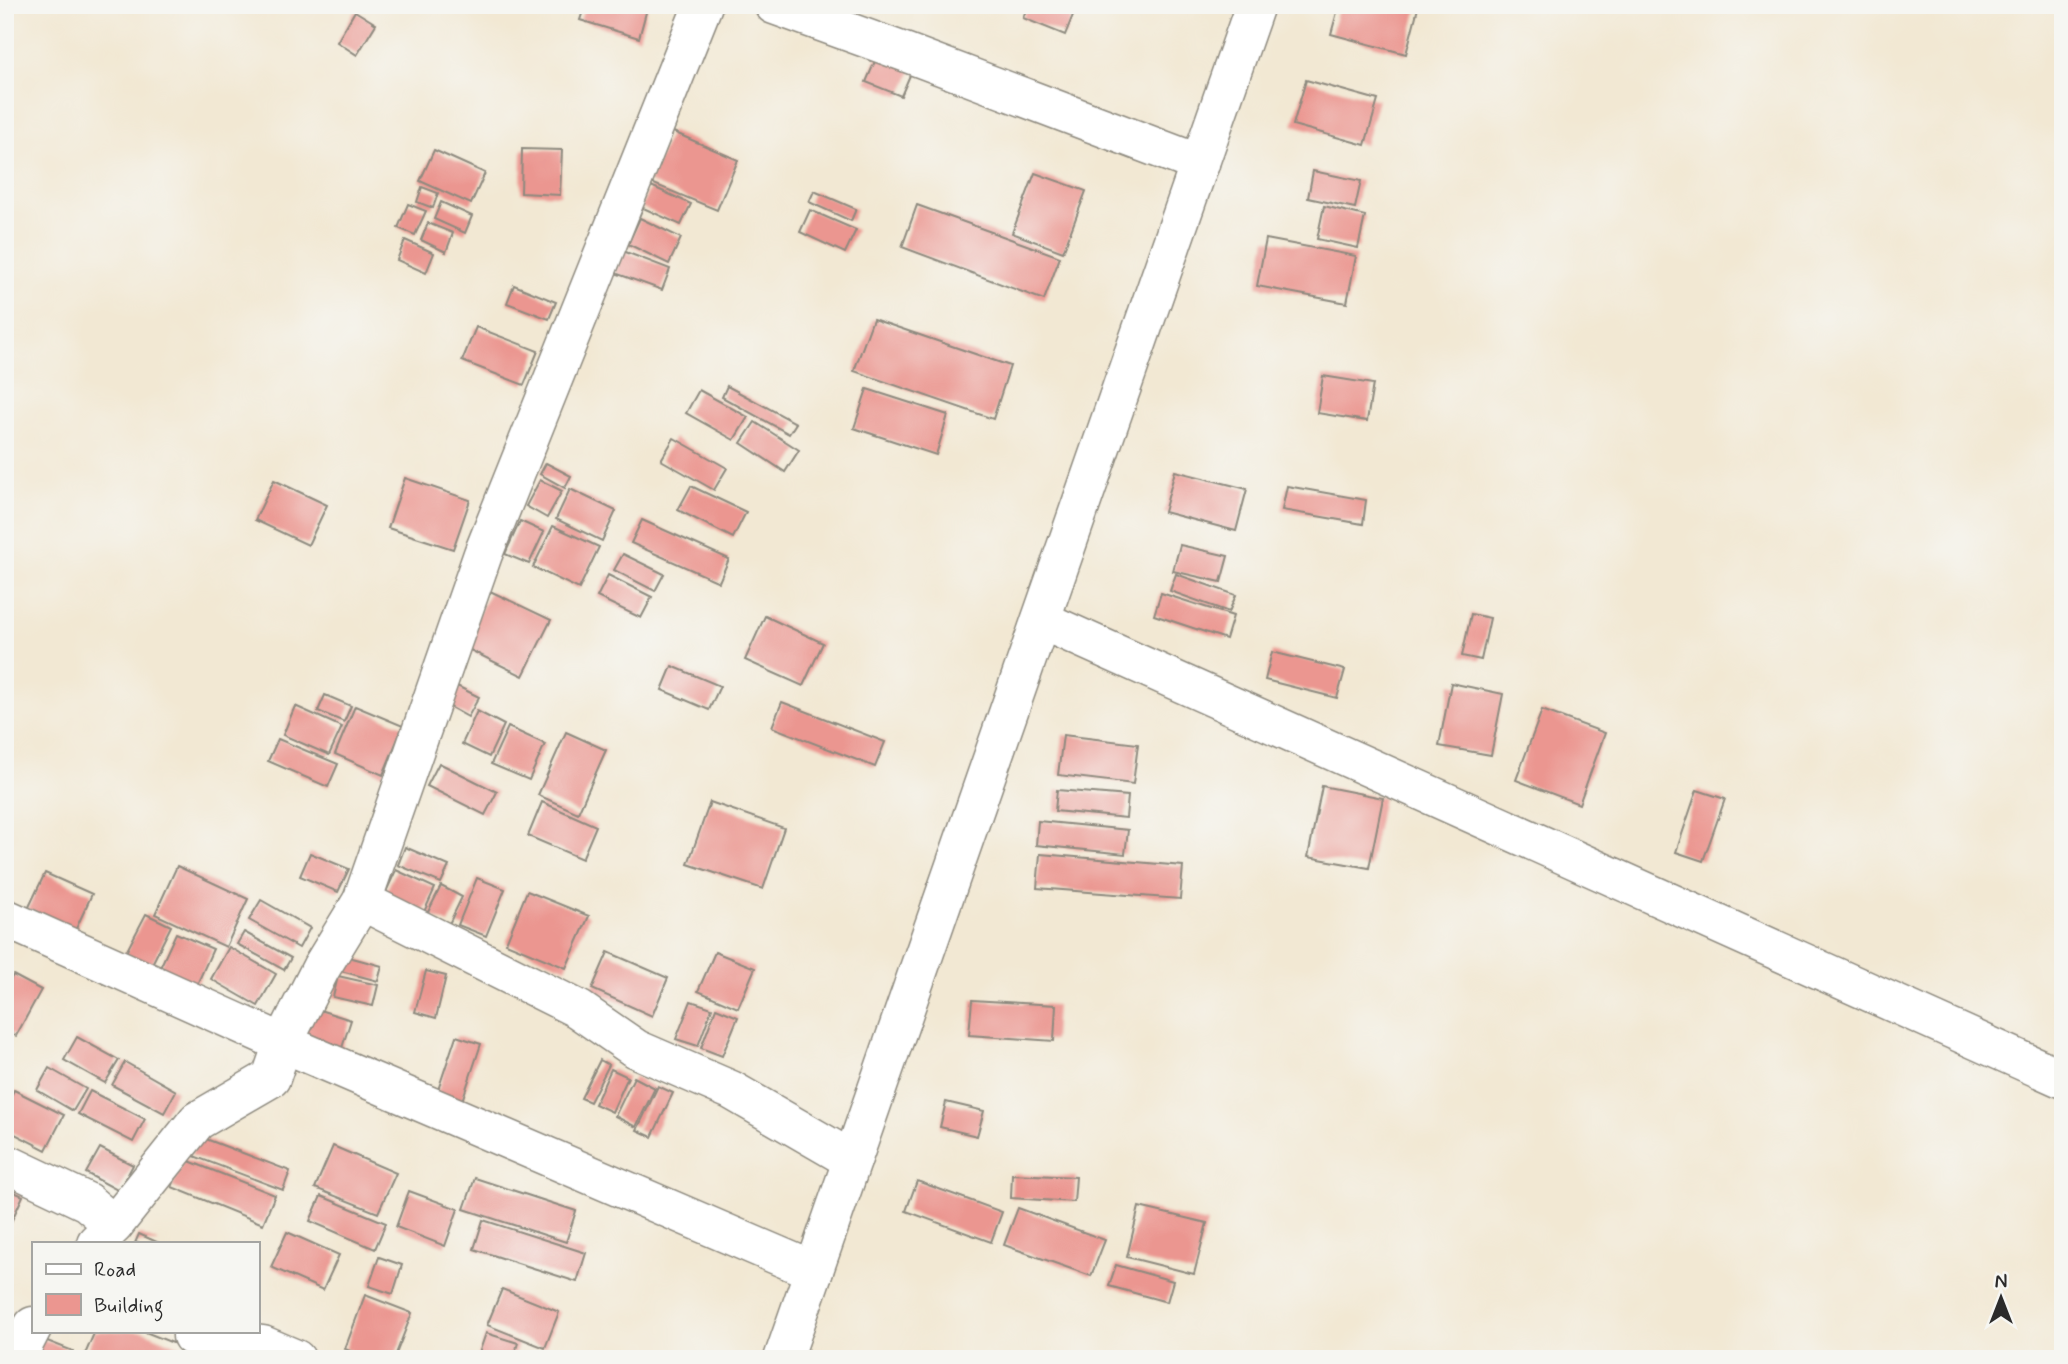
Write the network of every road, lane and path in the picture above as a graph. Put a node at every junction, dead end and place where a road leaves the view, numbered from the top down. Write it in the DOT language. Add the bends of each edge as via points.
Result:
graph roads {
  1 [pos="703,5"];
  2 [pos="774,5"];
  3 [pos="1255,5"];
  4 [pos="1200,164"];
  5 [pos="1041,620"];
  6 [pos="362,901"];
  7 [pos="5,918"];
  8 [pos="284,1042"];
  9 [pos="2063,1079"];
  10 [pos="852,1160"];
  11 [pos="5,1163"];
  12 [pos="105,1234"];
  13 [pos="814,1271"];
  14 [pos="32,1328"];
  15 [pos="192,1336"];
  16 [pos="16,1359"];
  17 [pos="296,1359"];
  18 [pos="783,1359"];
  1 -- 6 [label="street" via="483,554"];
  2 -- 4 [label="street"];
  3 -- 4 [label="street"];
  4 -- 5 [label="street"];
  5 -- 9 [label="street"];
  5 -- 10 [label="street"];
  6 -- 8 [label="street"];
  6 -- 10 [label="street" via="578,1009 636,1049 731,1090"];
  7 -- 8 [label="street"];
  8 -- 12 [label="street" via="271,1078 197,1121"];
  8 -- 13 [label="street"];
  10 -- 13 [label="street"];
  11 -- 12 [label="street" via="87,1202"];
  13 -- 18 [label="street"];
  14 -- 16 [label="street"];
  15 -- 17 [label="street" via="263,1345"];
}
